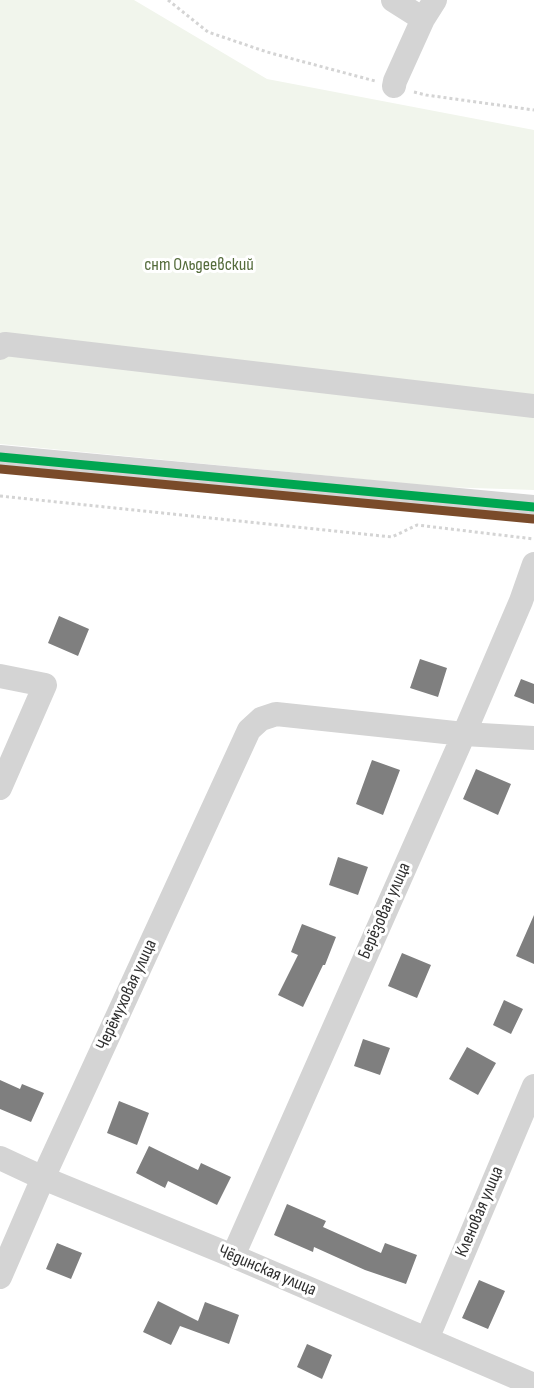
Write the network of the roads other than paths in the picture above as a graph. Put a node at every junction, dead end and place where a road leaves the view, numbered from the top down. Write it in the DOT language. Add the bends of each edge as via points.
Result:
graph roads {
  1 [pos="393,0"];
  2 [pos="429,10"];
  3 [pos="394,86"];
  4 [pos="0,348"];
  5 [pos="534,406"];
  6 [pos="0,457"];
  7 [pos="534,507"];
  8 [pos="534,564"];
  9 [pos="0,676"];
  10 [pos="464,734"];
  11 [pos="534,738"];
  12 [pos="0,788"];
  13 [pos="534,1086"];
  14 [pos="0,1158"];
  15 [pos="43,1178"];
  16 [pos="233,1256"];
  17 [pos="0,1276"];
  18 [pos="427,1339"];
  19 [pos="534,1385"];
  1 -- 2 [label="street"];
  2 -- 3 [label="street"];
  4 -- 5 [label="street" via="5,344"];
  6 -- 7 [label="street"];
  8 -- 10 [label="street, Берёзовая улица"];
  9 -- 12 [label="street" via="45,685"];
  10 -- 11 [label="street"];
  10 -- 15 [label="street, Черёмуховая улица" via="276,714 261,719 249,730"];
  10 -- 16 [label="street, Берёзовая улица"];
  13 -- 18 [label="street, Кленовая улица"];
  14 -- 15 [label="street, Чёдинская улица"];
  15 -- 16 [label="street, Чёдинская улица"];
  15 -- 17 [label="street, Черёмуховая улица"];
  16 -- 18 [label="street, Чёдинская улица"];
  18 -- 19 [label="street, Чёдинская улица"];
}
